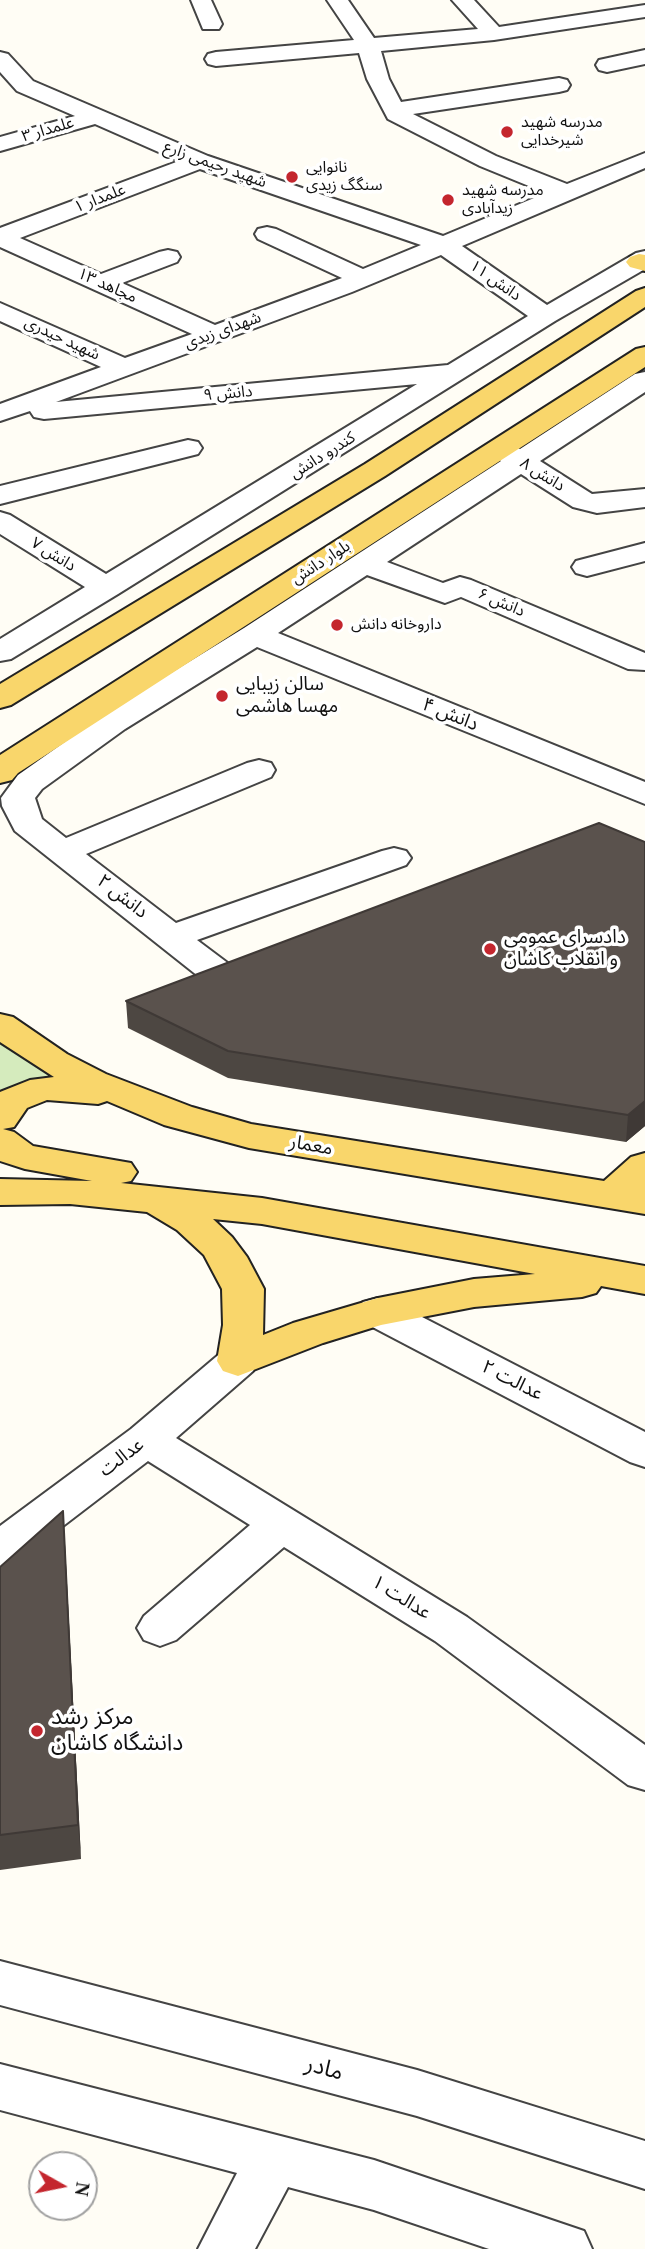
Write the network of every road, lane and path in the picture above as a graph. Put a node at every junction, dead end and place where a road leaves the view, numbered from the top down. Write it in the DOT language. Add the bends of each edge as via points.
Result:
graph roads {
  1 [pos="201,0"];
  2 [pos="337,0"];
  3 [pos="462,0"];
  4 [pos="548,7"];
  5 [pos="645,10"];
  6 [pos="570,22"];
  7 [pos="211,24"];
  8 [pos="494,34"];
  9 [pos="368,45"];
  10 [pos="645,57"];
  11 [pos="0,59"];
  12 [pos="216,60"];
  13 [pos="607,65"];
  14 [pos="559,85"];
  15 [pos="25,86"];
  16 [pos="0,92"];
  17 [pos="394,110"];
  18 [pos="95,117"];
  19 [pos="0,144"];
  20 [pos="645,160"];
  21 [pos="200,162"];
  22 [pos="565,192"];
  23 [pos="267,234"];
  24 [pos="0,237"];
  25 [pos="444,245"];
  26 [pos="168,257"];
  27 [pos="643,261"];
  28 [pos="363,279"];
  29 [pos="100,283"];
  30 [pos="645,296"];
  31 [pos="0,311"];
  32 [pos="546,316"];
  33 [pos="214,334"];
  34 [pos="645,355"];
  35 [pos="123,368"];
  36 [pos="457,373"];
  37 [pos="645,380"];
  38 [pos="0,414"];
  39 [pos="188,448"];
  40 [pos="510,455"];
  41 [pos="0,495"];
  42 [pos="645,498"];
  43 [pos="254,499"];
  44 [pos="298,516"];
  45 [pos="0,521"];
  46 [pos="30,541"];
  47 [pos="0,551"];
  48 [pos="645,551"];
  49 [pos="362,563"];
  50 [pos="587,567"];
  51 [pos="107,589"];
  52 [pos="255,635"];
  53 [pos="0,652"];
  54 [pos="639,662"];
  55 [pos="0,698"];
  56 [pos="259,770"];
  57 [pos="9,793"];
  58 [pos="645,794"];
  59 [pos="63,851"];
  60 [pos="394,858"];
  61 [pos="173,936"];
  62 [pos="216,972"];
  63 [pos="0,1025"];
  64 [pos="131,1099"];
  65 [pos="0,1118"];
  66 [pos="0,1141"];
  67 [pos="645,1166"];
  68 [pos="0,1192"];
  69 [pos="153,1198"];
  70 [pos="629,1198"];
  71 [pos="262,1211"];
  72 [pos="645,1280"];
  73 [pos="378,1311"];
  74 [pos="238,1361"];
  75 [pos="146,1440"];
  76 [pos="642,1444"];
  77 [pos="282,1523"];
  78 [pos="0,1550"];
  79 [pos="160,1628"];
  80 [pos="645,1771"];
  81 [pos="0,1983"];
  82 [pos="0,2087"];
  83 [pos="274,2159"];
  84 [pos="645,2165"];
  85 [pos="553,2247"];
  86 [pos="226,2249"];
  1 -- 7 [label="street"];
  2 -- 9 [label="street"];
  3 -- 8 [label="street"];
  4 -- 6 [label="street"];
  5 -- 6 [label="street"];
  6 -- 8 [label="street"];
  8 -- 9 [label="street"];
  9 -- 12 [label="street"];
  9 -- 17 [label="street"];
  10 -- 13 [label="street"];
  11 -- 15 [label="street, شهید رحیمی زارع"];
  14 -- 17 [label="street"];
  15 -- 16 [label="street"];
  15 -- 18 [label="street, شهید رحیمی زارع"];
  17 -- 22 [label="street" via="488,161"];
  18 -- 19 [label="street, علمدار ۳"];
  18 -- 21 [label="street, شهید رحیمی زارع"];
  20 -- 22 [label="street, شهدای زیدی"];
  21 -- 24 [label="street, علمدار ۱"];
  21 -- 25 [label="street, شهید رحیمی زارع"];
  22 -- 25 [label="street, شهدای زیدی"];
  23 -- 28 [label="street"];
  24 -- 29 [label="street, مجاهد ۱۳"];
  25 -- 28 [label="street, شهدای زیدی"];
  25 -- 32 [label="street, دانش ۱۱"];
  26 -- 29 [label="street"];
  27 -- 32 [label="street, کندرو دانش"];
  28 -- 33 [label="street, شهدای زیدی"];
  29 -- 33 [label="street, مجاهد ۱۳"];
  30 -- 44 [label="main road"];
  31 -- 35 [label="street, شهید حیدری"];
  32 -- 36 [label="street, کندرو دانش"];
  33 -- 35 [label="street, شهدای زیدی"];
  34 -- 40 [label="main road, بلوار دانش"];
  35 -- 38 [label="street, شهدای زیدی"];
  36 -- 38 [label="street, دانش ۹"];
  36 -- 43 [label="street, کندرو دانش"];
  37 -- 40 [label="street"];
  39 -- 41 [label="street"];
  40 -- 42 [label="street, دانش ۸" via="583,501 597,504"];
  40 -- 49 [label="street"];
  40 -- 57 [label="main road, بلوار دانش"];
  43 -- 44 [label="street"];
  43 -- 51 [label="street, کندرو دانش"];
  44 -- 55 [label="main road"];
  45 -- 46 [label="street, دانش ۷"];
  46 -- 47 [label="street"];
  46 -- 51 [label="street, دانش ۷"];
  48 -- 50 [label="street"];
  49 -- 52 [label="street"];
  49 -- 54 [label="street, دانش ۶" via="445,594 460,586"];
  51 -- 53 [label="street, کندرو دانش"];
  52 -- 57 [label="street"];
  52 -- 58 [label="street, دانش ۴"];
  56 -- 59 [label="street"];
  57 -- 59 [label="street, دانش ۲"];
  59 -- 61 [label="street, دانش ۲"];
  60 -- 61 [label="street"];
  61 -- 62 [label="street, دانش ۲"];
  63 -- 64 [label="main road, معمار" via="54,1062"];
  64 -- 65 [label="main road" via="43,1088 14,1100"];
  64 -- 70 [label="main road, معمار" via="249,1136"];
  66 -- 71 [label="main road" via="25,1157 214,1185"];
  67 -- 70 [label="main road"];
  68 -- 69 [label="main road" via="71,1191"];
  69 -- 71 [label="main road"];
  69 -- 74 [label="main road" via="191,1221 233,1267 243,1289"];
  71 -- 72 [label="main road"];
  72 -- 73 [label="main road" via="474,1293"];
  73 -- 74 [label="main road"];
  73 -- 76 [label="street, عدالت ۲"];
  74 -- 75 [label="street, عدالت"];
  75 -- 77 [label="street, عدالت ۱"];
  75 -- 78 [label="street, عدالت"];
  77 -- 79 [label="street"];
  77 -- 80 [label="street, عدالت ۱" via="451,1629"];
  81 -- 84 [label="street, مادر" via="417,2093"];
  82 -- 83 [label="street"];
  83 -- 85 [label="street" via="374,2185"];
  83 -- 86 [label="street"];
}
